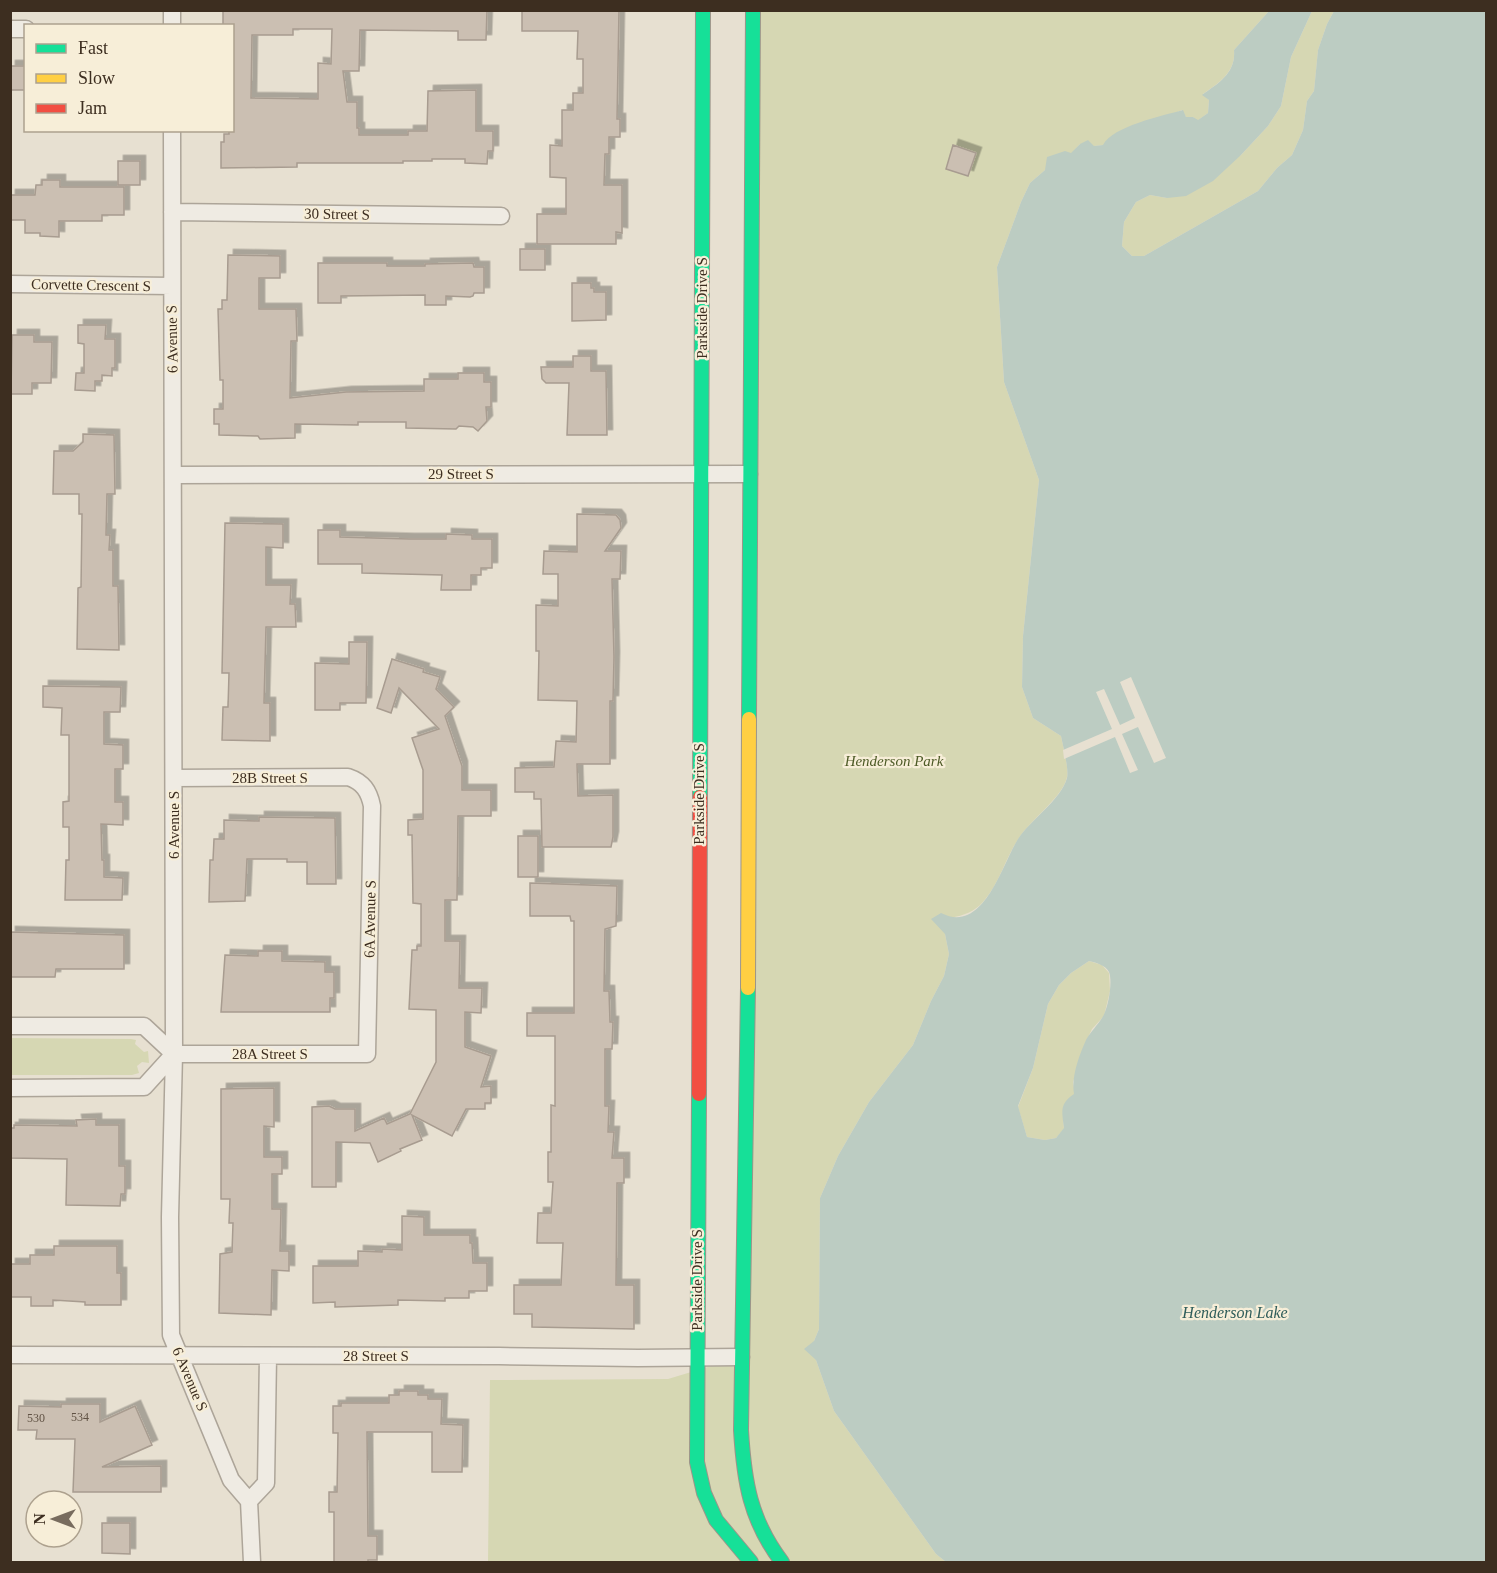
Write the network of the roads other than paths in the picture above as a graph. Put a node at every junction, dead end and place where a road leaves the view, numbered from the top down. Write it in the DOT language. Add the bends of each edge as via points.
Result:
graph roads {
  1 [pos="703,10"];
  2 [pos="753,10"];
  3 [pos="172,132"];
  4 [pos="172,212"];
  5 [pos="501,216"];
  6 [pos="10,284"];
  7 [pos="172,286"];
  8 [pos="701,474"];
  9 [pos="749,474"];
  10 [pos="174,475"];
  11 [pos="174,778"];
  12 [pos="364,786"];
  13 [pos="10,1026"];
  14 [pos="174,1054"];
  15 [pos="367,1054"];
  16 [pos="10,1088"];
  17 [pos="10,1355"];
  18 [pos="179,1356"];
  19 [pos="268,1356"];
  20 [pos="741,1357"];
  21 [pos="697,1358"];
  22 [pos="249,1501"];
  23 [pos="252,1563"];
  24 [pos="751,1563"];
  25 [pos="782,1563"];
  1 -- 8 [label="street, Parkside Drive S"];
  2 -- 9 [label="street"];
  3 -- 4 [label="street, 6 Avenue S"];
  4 -- 5 [label="street, 30 Street S"];
  4 -- 7 [label="street, 6 Avenue S"];
  6 -- 7 [label="street, Corvette Crescent S"];
  7 -- 10 [label="street, 6 Avenue S"];
  8 -- 9 [label="street, 29 Street S"];
  8 -- 10 [label="street, 29 Street S"];
  8 -- 21 [label="street, Parkside Drive S"];
  9 -- 20 [label="street" via="748,988"];
  10 -- 11 [label="street, 6 Avenue S"];
  11 -- 12 [label="street, 28B Street S" via="348,777"];
  11 -- 14 [label="street, 6 Avenue S"];
  12 -- 15 [label="street, 6A Avenue S" via="372,806"];
  13 -- 14 [label="street" via="144,1026"];
  14 -- 15 [label="street, 28A Street S"];
  14 -- 16 [label="street" via="144,1087"];
  14 -- 18 [label="street, 6 Avenue S" via="171,1335"];
  17 -- 18 [label="street, 28 Street S"];
  18 -- 19 [label="street, 28 Street S"];
  18 -- 22 [label="street, 6 Avenue S" via="231,1480"];
  19 -- 21 [label="street, 28 Street S"];
  19 -- 22 [label="street" via="266,1483"];
  20 -- 21 [label="street, 28 Street S"];
  20 -- 25 [label="street" via="743,1470 754,1518"];
  21 -- 24 [label="street, Parkside Drive S" via="697,1462 704,1493 716,1520"];
  22 -- 23 [label="street"];
}
